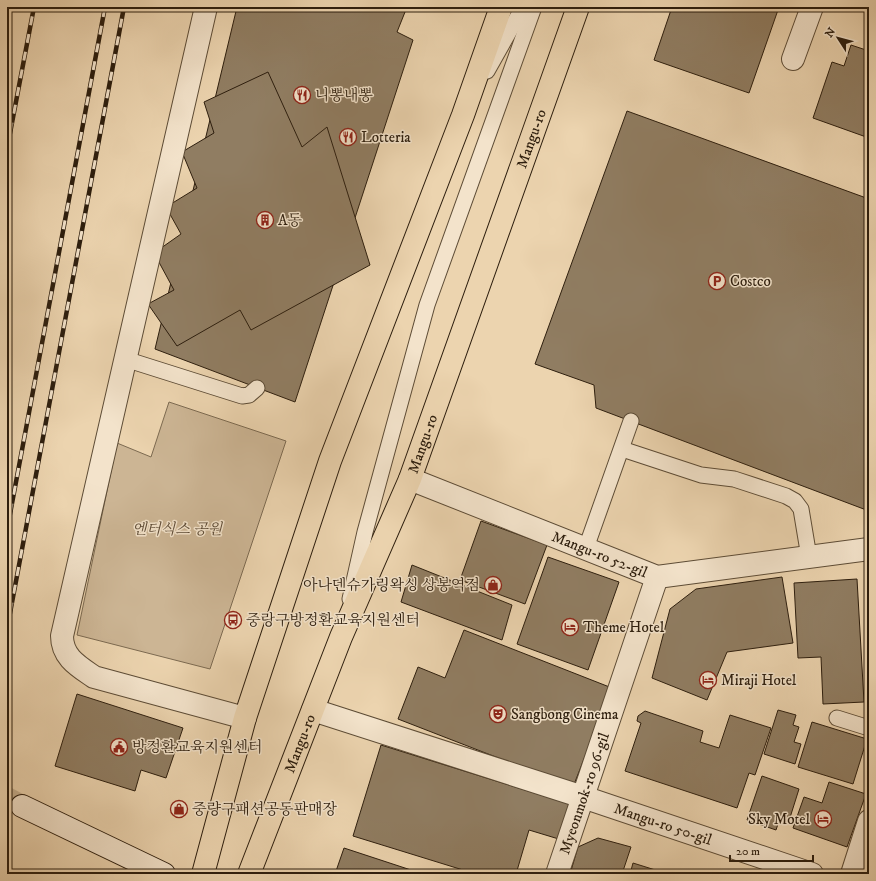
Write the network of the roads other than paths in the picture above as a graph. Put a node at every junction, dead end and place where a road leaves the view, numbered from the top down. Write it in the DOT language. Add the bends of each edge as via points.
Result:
graph roads {
  1 [pos="206,7"];
  2 [pos="501,7"];
  3 [pos="522,7"];
  4 [pos="534,7"];
  5 [pos="578,7"];
  6 [pos="812,7"];
  7 [pos="793,59"];
  8 [pos="463,114"];
  9 [pos="125,359"];
  10 [pos="257,388"];
  11 [pos="631,421"];
  12 [pos="622,449"];
  13 [pos="410,479"];
  14 [pos="586,548"];
  15 [pos="869,549"];
  16 [pos="809,557"];
  17 [pos="657,577"];
  18 [pos="341,637"];
  19 [pos="313,710"];
  20 [pos="245,718"];
  21 [pos="837,718"];
  22 [pos="869,728"];
  23 [pos="583,797"];
  24 [pos="22,806"];
  25 [pos="869,821"];
  26 [pos="164,874"];
  27 [pos="203,874"];
  28 [pos="249,874"];
  29 [pos="557,874"];
  30 [pos="812,874"];
  31 [pos="852,874"];
  1 -- 9 [label="street"];
  2 -- 8 [label="main road"];
  3 -- 8 [label="lane"];
  4 -- 18 [label="lane" via="427,305 365,532"];
  5 -- 13 [label="main road, Mangu-ro"];
  6 -- 7 [label="street"];
  8 -- 20 [label="main road" via="330,461"];
  9 -- 10 [label="lane" via="242,396"];
  9 -- 20 [label="street" via="62,643 74,664 94,677"];
  11 -- 12 [label="lane"];
  12 -- 14 [label="lane"];
  12 -- 16 [label="lane" via="701,475 734,479 795,501 801,509"];
  13 -- 14 [label="street, Mangu-ro 52-gil"];
  13 -- 18 [label="main road, Mangu-ro"];
  14 -- 17 [label="street, Mangu-ro 52-gil"];
  15 -- 16 [label="street, Mangu-ro 52-gil"];
  16 -- 17 [label="street, Mangu-ro 52-gil"];
  17 -- 23 [label="street, Myeonmok-ro 96-gil"];
  18 -- 19 [label="main road, Mangu-ro"];
  19 -- 23 [label="street, Mangu-ro 50-gil"];
  19 -- 28 [label="main road, Mangu-ro"];
  20 -- 27 [label="main road"];
  21 -- 22 [label="lane"];
  23 -- 29 [label="street, Myeonmok-ro 96-gil"];
  23 -- 30 [label="street, Mangu-ro 50-gil"];
  24 -- 26 [label="street"];
  25 -- 31 [label="street"];
}
